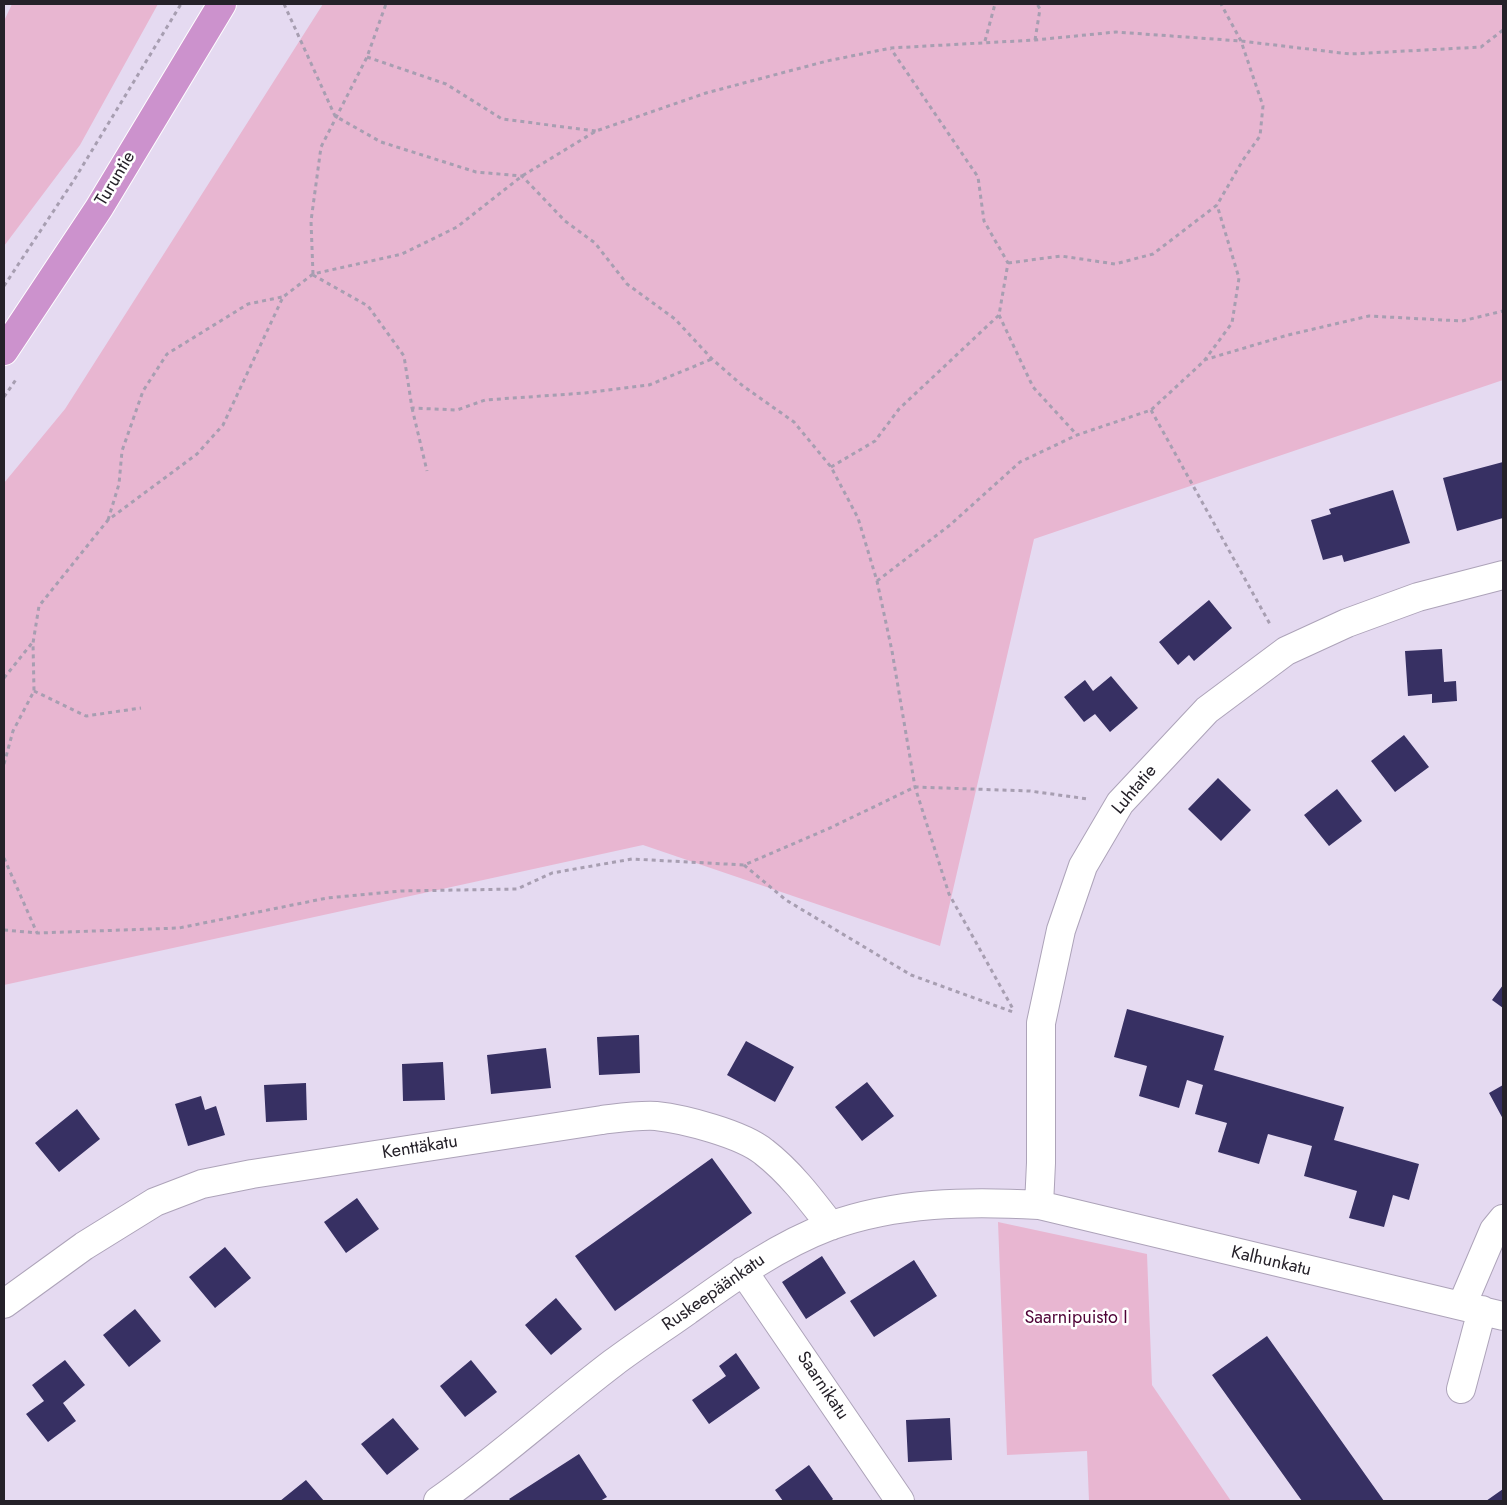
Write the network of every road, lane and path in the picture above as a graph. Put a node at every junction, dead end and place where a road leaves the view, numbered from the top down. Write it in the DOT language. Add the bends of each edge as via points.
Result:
graph roads {
  1 [pos="181,4"];
  2 [pos="222,4"];
  3 [pos="284,4"];
  4 [pos="386,4"];
  5 [pos="996,4"];
  6 [pos="1037,4"];
  7 [pos="1221,4"];
  8 [pos="1503,30"];
  9 [pos="1035,40"];
  10 [pos="1241,41"];
  11 [pos="985,42"];
  12 [pos="890,48"];
  13 [pos="367,58"];
  14 [pos="335,116"];
  15 [pos="596,131"];
  16 [pos="522,176"];
  17 [pos="1217,205"];
  18 [pos="1008,263"];
  19 [pos="313,274"];
  20 [pos="4,286"];
  21 [pos="283,297"];
  22 [pos="1503,311"];
  23 [pos="999,315"];
  24 [pos="4,351"];
  25 [pos="712,359"];
  26 [pos="1204,361"];
  27 [pos="412,408"];
  28 [pos="1151,410"];
  29 [pos="1077,435"];
  30 [pos="831,466"];
  31 [pos="427,471"];
  32 [pos="108,520"];
  33 [pos="1503,575"];
  34 [pos="877,582"];
  35 [pos="33,643"];
  36 [pos="1286,651"];
  37 [pos="4,678"];
  38 [pos="34,691"];
  39 [pos="141,708"];
  40 [pos="4,764"];
  41 [pos="915,786"];
  42 [pos="1120,803"];
  43 [pos="4,858"];
  44 [pos="744,865"];
  45 [pos="4,930"];
  46 [pos="38,933"];
  47 [pos="1039,1205"];
  48 [pos="1503,1219"];
  49 [pos="831,1226"];
  50 [pos="742,1271"];
  51 [pos="4,1304"];
  52 [pos="1482,1310"];
  53 [pos="1460,1389"];
  54 [pos="445,1499"];
  55 [pos="900,1501"];
  1 -- 20 [label="path" via="74,180"];
  2 -- 24 [label="highway, Turuntie" via="99,208"];
  3 -- 14 [label="path"];
  4 -- 13 [label="path"];
  5 -- 11 [label="path"];
  6 -- 9 [label="path" via="1040,8"];
  7 -- 10 [label="path"];
  8 -- 10 [label="path" via="1481,47 1350,54"];
  9 -- 10 [label="path" via="1116,32"];
  9 -- 11 [label="path"];
  10 -- 17 [label="path" via="1263,106 1260,136"];
  11 -- 12 [label="path"];
  12 -- 15 [label="path" via="706,93"];
  12 -- 18 [label="path" via="978,177 984,221"];
  13 -- 14 [label="path"];
  13 -- 15 [label="path" via="446,84 502,119"];
  14 -- 16 [label="path" via="381,142 476,172"];
  14 -- 19 [label="path" via="321,147 311,221"];
  15 -- 16 [label="path"];
  16 -- 19 [label="path" via="457,228 402,254"];
  16 -- 25 [label="path" via="566,221 595,243 627,284 675,318"];
  17 -- 18 [label="path" via="1152,254 1115,264 1060,256"];
  17 -- 26 [label="path" via="1239,278 1232,323"];
  18 -- 23 [label="path"];
  19 -- 21 [label="path"];
  19 -- 27 [label="path" via="368,306 404,356"];
  21 -- 32 [label="path" via="223,425 197,454"];
  21 -- 32 [label="path" via="248,304 166,354 140,399 122,451 119,484"];
  22 -- 26 [label="path" via="1462,321 1369,316 1288,335"];
  23 -- 29 [label="path" via="1034,387"];
  23 -- 30 [label="path" via="900,409 875,441"];
  25 -- 27 [label="path" via="649,385 585,394 485,400 456,410"];
  25 -- 30 [label="path" via="743,386 794,422"];
  26 -- 28 [label="path"];
  27 -- 31 [label="path"];
  28 -- 29 [label="path"];
  28 -- 36 [label="path"];
  29 -- 34 [label="path" via="1020,462 950,525"];
  30 -- 34 [label="path" via="858,518"];
  32 -- 35 [label="path" via="39,606"];
  33 -- 36 [label="street, Luhtatie" via="1418,597 1347,623"];
  34 -- 41 [label="path"];
  35 -- 37 [label="path"];
  35 -- 38 [label="path"];
  36 -- 42 [label="street, Luhtatie" via="1207,710"];
  38 -- 39 [label="path" via="86,716"];
  38 -- 40 [label="path" via="13,731"];
  41 -- 42 [label="path" via="1030,791"];
  41 -- 44 [label="path"];
  41 -- 44 [label="path" via="949,894 1014,1012 911,975 786,900"];
  42 -- 47 [label="street, Luhtatie" via="1082,866 1061,930 1041,1023"];
  43 -- 46 [label="path"];
  44 -- 46 [label="path" via="632,859 552,873 518,889 401,891 327,898 179,928"];
  45 -- 46 [label="path"];
  47 -- 49 [label="street, Ruskeepäänkatu" via="990,1202 927,1205 874,1214"];
  47 -- 52 [label="street, Kalhunkatu"];
  48 -- 52 [label="street" via="1494,1230"];
  49 -- 50 [label="street, Ruskeepäänkatu" via="789,1243"];
  49 -- 51 [label="street, Kenttäkatu" via="806,1194 763,1151 734,1136 698,1124 654,1116 602,1120 202,1184 155,1202 84,1246"];
  50 -- 54 [label="street, Ruskeepäänkatu" via="614,1363"];
  50 -- 55 [label="street, Saarnikatu"];
  52 -- 53 [label="street"];
}
